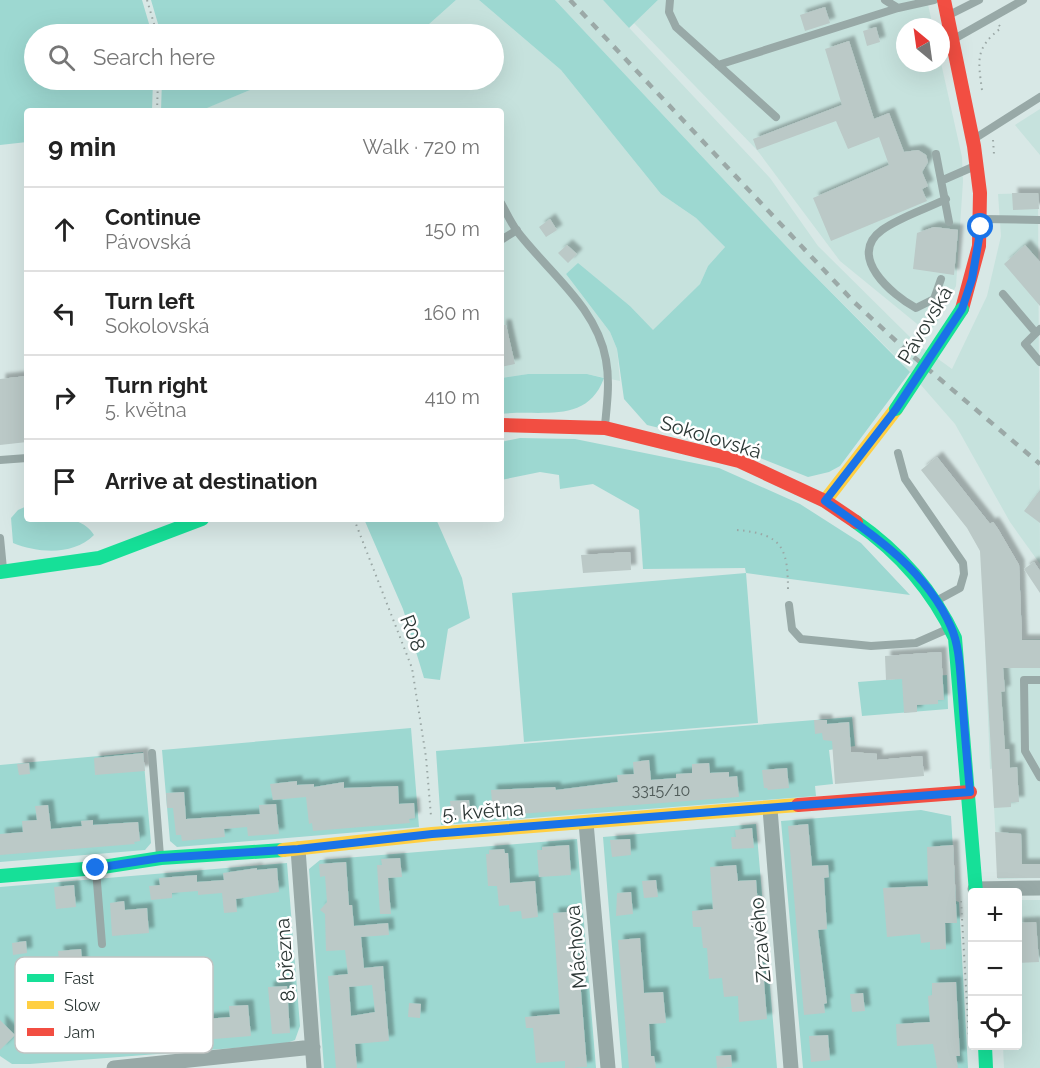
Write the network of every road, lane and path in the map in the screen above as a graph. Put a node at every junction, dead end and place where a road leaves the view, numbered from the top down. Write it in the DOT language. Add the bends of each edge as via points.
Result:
graph roads {
  1 [pos="147,0"];
  2 [pos="670,0"];
  3 [pos="885,0"];
  4 [pos="934,0"];
  5 [pos="944,0"];
  6 [pos="979,0"];
  7 [pos="1023,0"];
  8 [pos="898,8"];
  9 [pos="948,16"];
  10 [pos="154,24"];
  11 [pos="953,39"];
  12 [pos="718,65"];
  13 [pos="158,90"];
  14 [pos="1040,97"];
  15 [pos="157,108"];
  16 [pos="776,117"];
  17 [pos="973,140"];
  18 [pos="936,154"];
  19 [pos="976,166"];
  20 [pos="943,180"];
  21 [pos="946,199"];
  22 [pos="504,208"];
  23 [pos="981,219"];
  24 [pos="1040,220"];
  25 [pos="949,222"];
  26 [pos="517,230"];
  27 [pos="504,238"];
  28 [pos="941,279"];
  29 [pos="1003,294"];
  30 [pos="1038,331"];
  31 [pos="1040,362"];
  32 [pos="504,425"];
  33 [pos="605,428"];
  34 [pos="898,453"];
  35 [pos="24,458"];
  36 [pos="0,460"];
  37 [pos="825,501"];
  38 [pos="194,522"];
  39 [pos="355,522"];
  40 [pos="737,530"];
  41 [pos="0,538"];
  42 [pos="1,572"];
  43 [pos="936,601"];
  44 [pos="789,605"];
  45 [pos="951,627"];
  46 [pos="1040,680"];
  47 [pos="152,753"];
  48 [pos="1040,777"];
  49 [pos="970,792"];
  50 [pos="770,809"];
  51 [pos="586,823"];
  52 [pos="432,834"];
  53 [pos="298,849"];
  54 [pos="160,858"];
  55 [pos="96,868"];
  56 [pos="0,876"];
  57 [pos="976,888"];
  58 [pos="1040,888"];
  59 [pos="1022,889"];
  60 [pos="961,898"];
  61 [pos="102,944"];
  62 [pos="968,1028"];
  63 [pos="313,1047"];
  64 [pos="985,1050"];
  65 [pos="114,1068"];
  66 [pos="314,1068"];
  67 [pos="608,1068"];
  68 [pos="791,1068"];
  69 [pos="986,1068"];
  1 -- 10 [label="path"];
  2 -- 12 [label="lane" via="669,12 676,27"];
  3 -- 8 [label="lane"];
  4 -- 8 [label="lane"];
  5 -- 9 [label="street, Pávovská"];
  6 -- 9 [label="lane"];
  7 -- 11 [label="lane"];
  8 -- 12 [label="lane"];
  9 -- 11 [label="street, Pávovská"];
  11 -- 17 [label="street, Pávovská"];
  12 -- 16 [label="lane"];
  13 -- 15 [label="path"];
  14 -- 17 [label="lane"];
  17 -- 19 [label="street, Pávovská"];
  18 -- 20 [label="lane"];
  19 -- 20 [label="lane"];
  19 -- 23 [label="street, Pávovská"];
  20 -- 21 [label="lane"];
  21 -- 25 [label="lane"];
  21 -- 28 [label="lane" via="881,230 867,253 877,275 902,301 916,308 934,299"];
  22 -- 26 [label="lane"];
  23 -- 24 [label="lane"];
  23 -- 37 [label="street, Pávovská, bridge" via="972,279 962,309 896,409"];
  26 -- 27 [label="lane"];
  26 -- 33 [label="lane" via="570,291 599,336 609,384"];
  29 -- 30 [label="lane"];
  30 -- 31 [label="lane" via="1025,344"];
  32 -- 33 [label="street, Sokolovská"];
  33 -- 37 [label="street, Sokolovská" via="739,461"];
  34 -- 43 [label="lane" via="905,479 963,562 960,588"];
  35 -- 36 [label="lane"];
  37 -- 43 [label="street, Sokolovská" via="879,538"];
  38 -- 42 [label="street" via="99,558"];
  39 -- 52 [label="path, R08" via="412,668 426,757"];
  40 -- 44 [label="path" via="771,536 784,550"];
  41 -- 42 [label="lane"];
  43 -- 45 [label="street, Sokolovská"];
  44 -- 45 [label="lane" via="792,629 801,639 872,646 916,643"];
  45 -- 49 [label="street, Sokolovská" via="959,664"];
  46 -- 48 [label="lane" via="1024,680 1025,751"];
  47 -- 54 [label="lane"];
  49 -- 50 [label="street, 5. května"];
  49 -- 57 [label="street, Sokolovská"];
  50 -- 51 [label="street, 5. května"];
  50 -- 68 [label="street, Zrzavého"];
  51 -- 52 [label="street, 5. května"];
  51 -- 67 [label="street, Máchova"];
  52 -- 53 [label="street, 5. května"];
  53 -- 54 [label="street, 5. května"];
  53 -- 63 [label="street, 8. března"];
  54 -- 55 [label="street, 5. května"];
  55 -- 56 [label="street, 5. května"];
  55 -- 61 [label="lane"];
  58 -- 59 [label="street"];
  60 -- 62 [label="path"];
  63 -- 65 [label="street"];
  63 -- 66 [label="street, 8. března"];
  64 -- 69 [label="street"];
}
